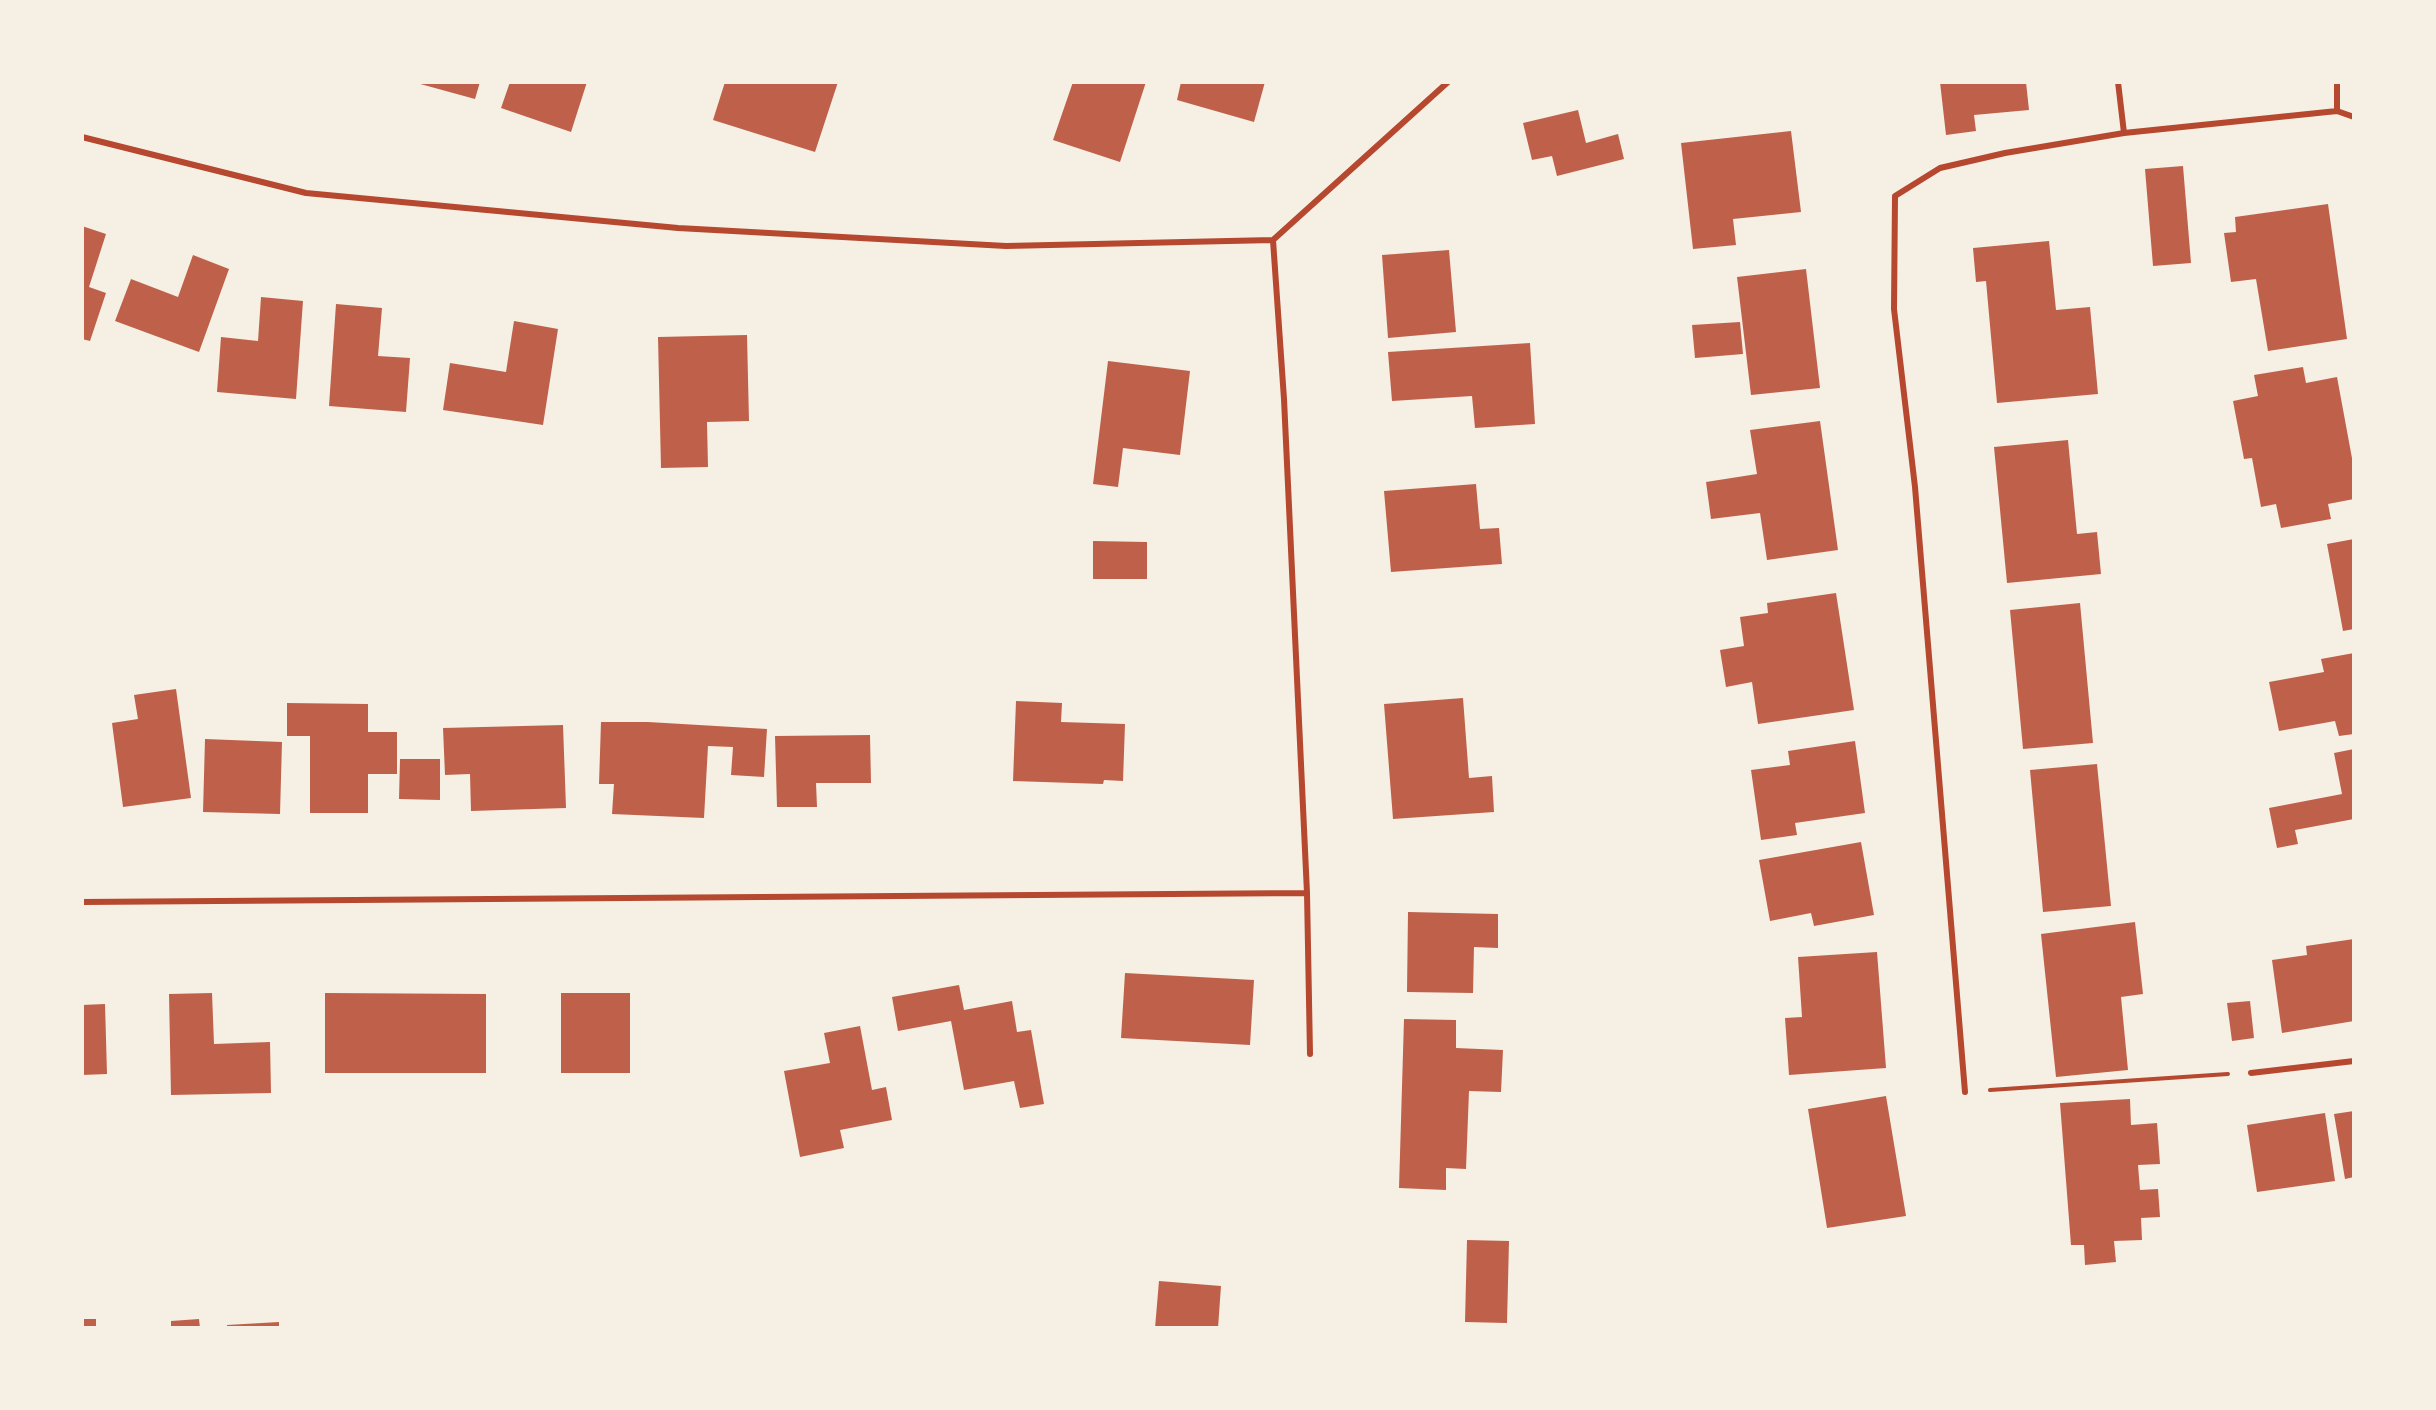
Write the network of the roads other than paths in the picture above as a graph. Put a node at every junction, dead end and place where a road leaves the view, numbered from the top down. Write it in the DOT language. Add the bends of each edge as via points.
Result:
graph roads {
  1 [pos="1448,82"];
  2 [pos="2118,82"];
  3 [pos="2337,82"];
  4 [pos="2337,111"];
  5 [pos="2354,117"];
  6 [pos="2124,133"];
  7 [pos="82,137"];
  8 [pos="1273,240"];
  9 [pos="1307,893"];
  10 [pos="82,902"];
  11 [pos="1310,1054"];
  12 [pos="2354,1061"];
  13 [pos="2251,1072"];
  14 [pos="1965,1092"];
  1 -- 8 [label="street"];
  2 -- 6 [label="street"];
  3 -- 4 [label="street"];
  4 -- 5 [label="street"];
  4 -- 6 [label="street"];
  6 -- 14 [label="street" via="1940,168 1895,196 1894,309 1915,487"];
  7 -- 8 [label="street" via="306,193 678,228 1006,246"];
  8 -- 9 [label="street"];
  9 -- 10 [label="street"];
  9 -- 11 [label="street"];
  12 -- 13 [label="street"];
}
